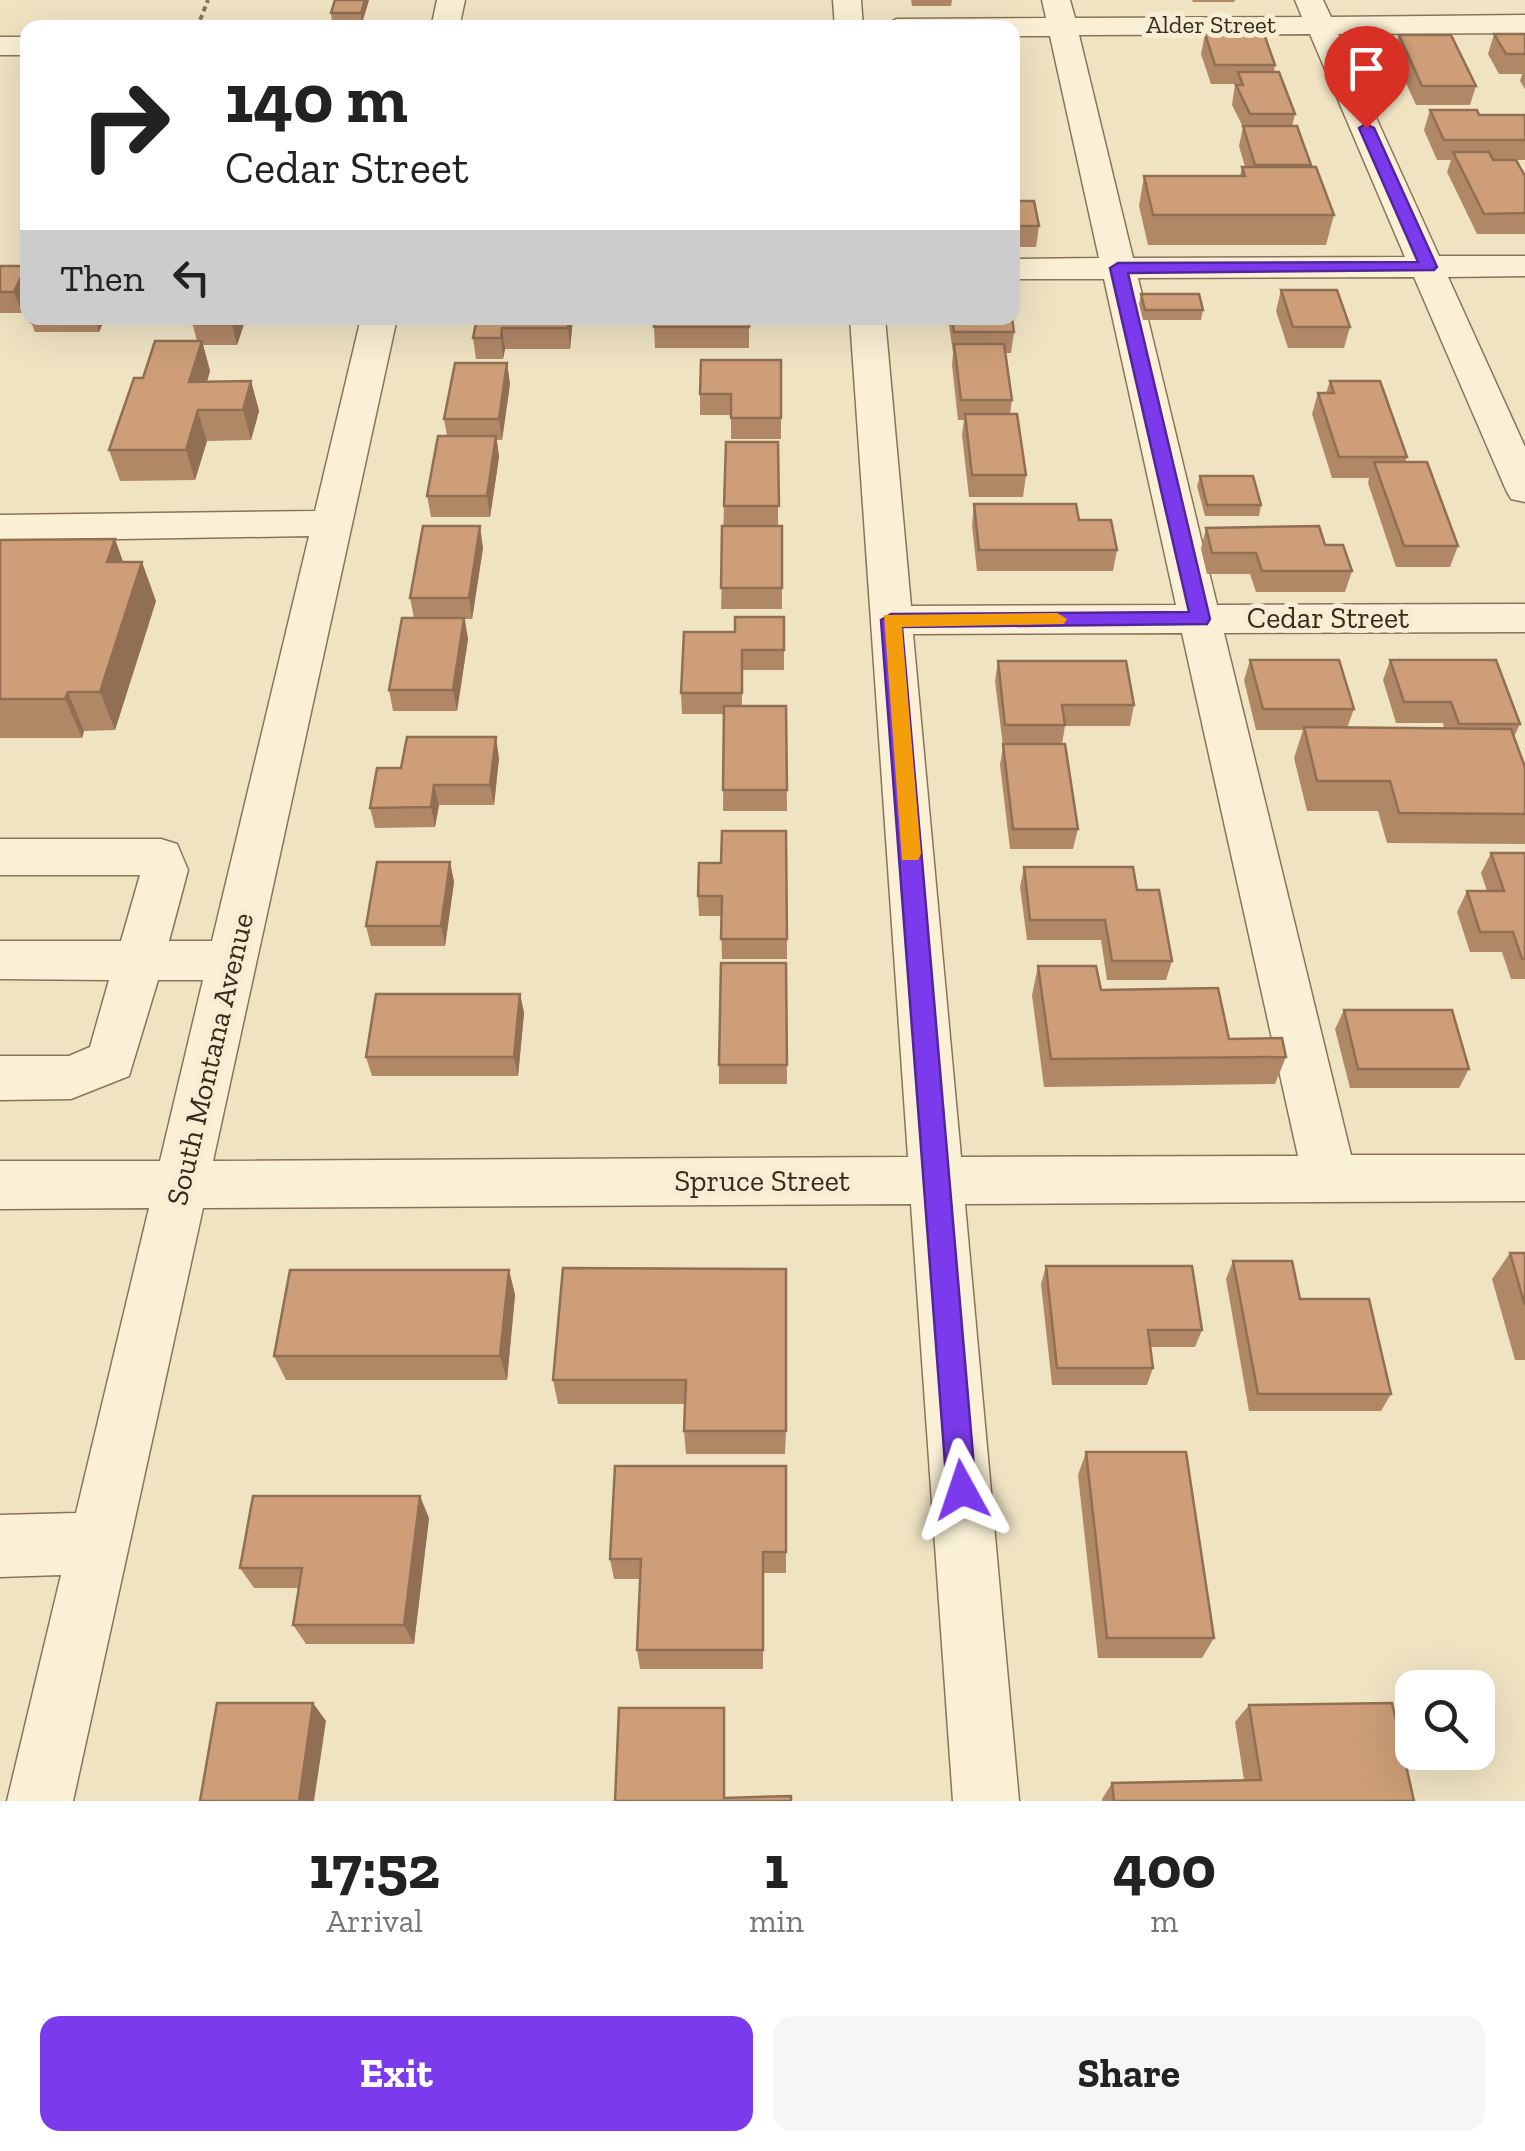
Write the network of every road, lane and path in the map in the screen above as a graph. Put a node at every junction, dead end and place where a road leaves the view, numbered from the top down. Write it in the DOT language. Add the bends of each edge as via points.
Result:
graph roads {
  1 [pos="1059,12"];
  2 [pos="1315,12"];
  3 [pos="978,20"];
  4 [pos="1525,24"];
  5 [pos="1525,266"];
  6 [pos="1428,267"];
  7 [pos="1118,268"];
  8 [pos="1020,269"];
  9 [pos="377,325"];
  10 [pos="869,325"];
  11 [pos="1525,490"];
  12 [pos="332,523"];
  13 [pos="0,528"];
  14 [pos="1525,618"];
  15 [pos="1200,619"];
  16 [pos="891,620"];
  17 [pos="0,857"];
  18 [pos="0,960"];
  19 [pos="140,961"];
  20 [pos="232,961"];
  21 [pos="0,1078"];
  22 [pos="1330,1178"];
  23 [pos="1525,1178"];
  24 [pos="937,1180"];
  25 [pos="182,1182"];
  26 [pos="0,1185"];
  27 [pos="99,1543"];
  28 [pos="0,1546"];
  29 [pos="40,1801"];
  30 [pos="986,1801"];
  1 -- 2 [label="street, Alder Street"];
  1 -- 3 [label="street, Alder Street"];
  1 -- 7 [label="street"];
  2 -- 4 [label="street, Alder Street"];
  2 -- 6 [label="street"];
  5 -- 6 [label="street"];
  6 -- 7 [label="street"];
  6 -- 11 [label="street"];
  7 -- 8 [label="street"];
  7 -- 15 [label="street"];
  9 -- 12 [label="street, South Montana Avenue"];
  10 -- 16 [label="street"];
  12 -- 13 [label="street"];
  12 -- 20 [label="street, South Montana Avenue"];
  14 -- 15 [label="street, Cedar Street"];
  15 -- 16 [label="street, Cedar Street"];
  15 -- 22 [label="street"];
  16 -- 24 [label="street"];
  17 -- 19 [label="street" via="161,857 165,870"];
  18 -- 19 [label="street"];
  19 -- 20 [label="street"];
  19 -- 21 [label="street" via="111,1061 72,1077"];
  20 -- 25 [label="street, South Montana Avenue"];
  22 -- 23 [label="street, Spruce Street"];
  22 -- 24 [label="street, Spruce Street"];
  24 -- 25 [label="street, Spruce Street"];
  24 -- 30 [label="street"];
  25 -- 26 [label="street, Spruce Street"];
  25 -- 27 [label="street, South Montana Avenue"];
  27 -- 28 [label="street"];
  27 -- 29 [label="street, South Montana Avenue"];
}
